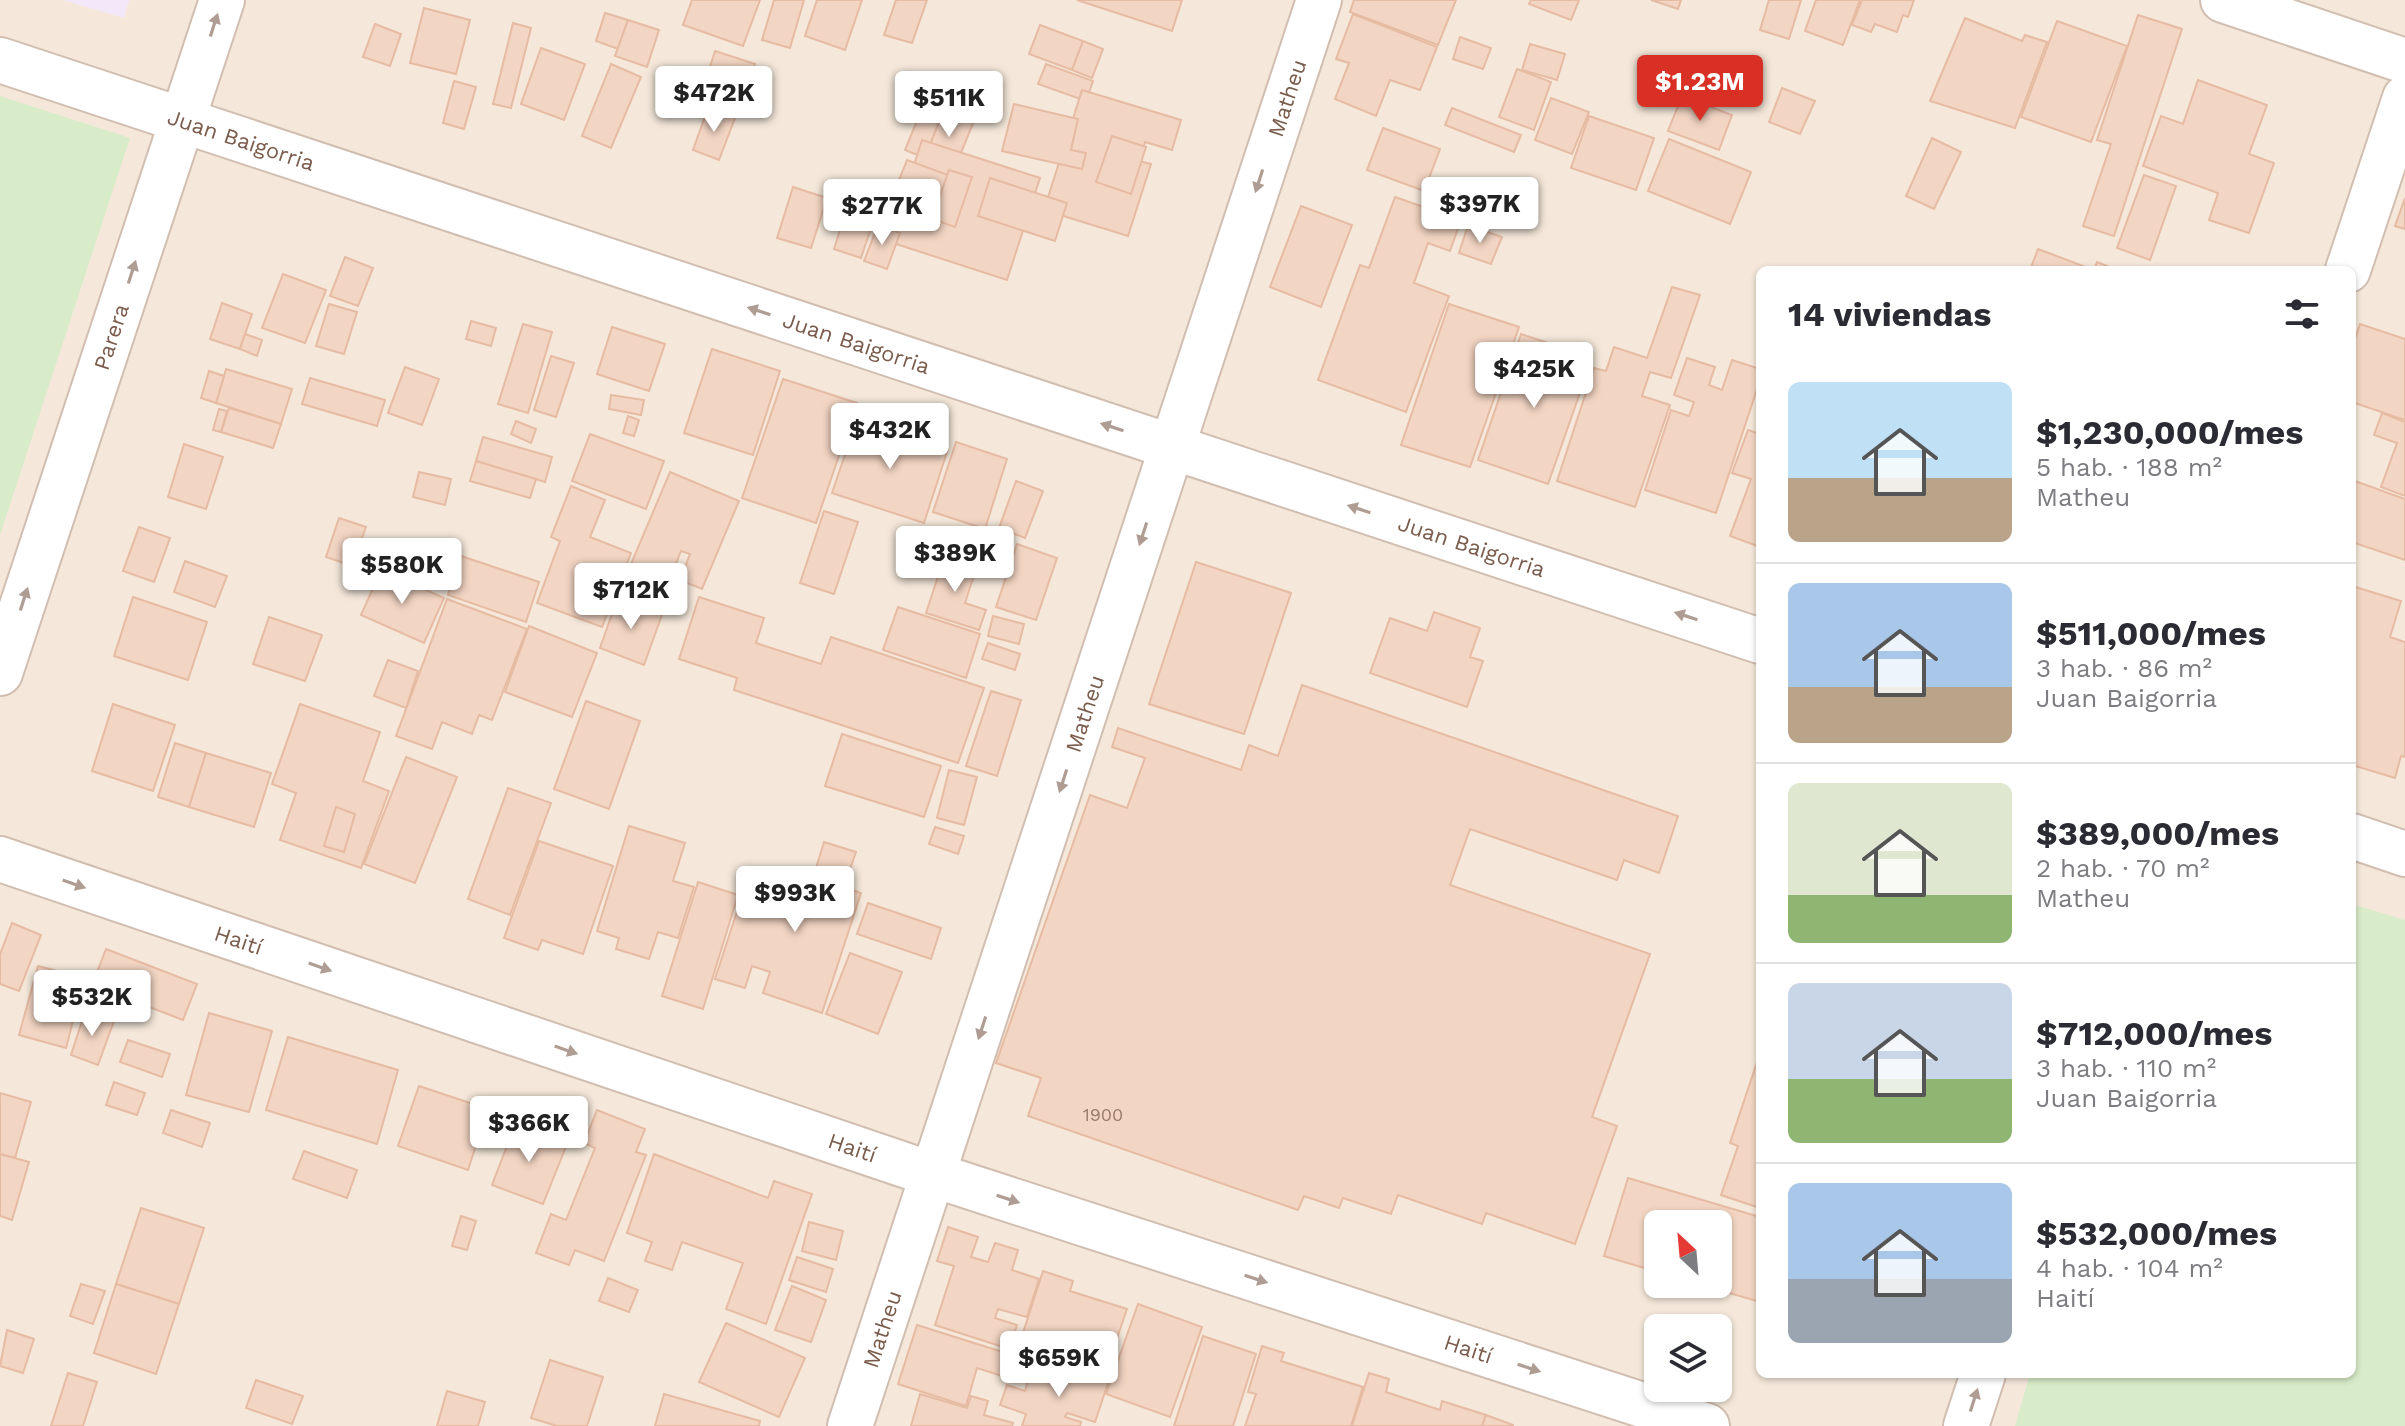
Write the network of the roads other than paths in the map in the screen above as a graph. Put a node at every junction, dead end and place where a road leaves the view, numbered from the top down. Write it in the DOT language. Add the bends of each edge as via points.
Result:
graph roads {
  1 [pos="222,0"];
  2 [pos="1319,0"];
  3 [pos="2223,0"];
  4 [pos="0,60"];
  5 [pos="2405,61"];
  6 [pos="2405,98"];
  7 [pos="182,120"];
  8 [pos="2349,266"];
  9 [pos="1172,447"];
  10 [pos="1756,640"];
  11 [pos="0,673"];
  12 [pos="2356,837"];
  13 [pos="2405,854"];
  14 [pos="0,859"];
  15 [pos="934,1175"];
  16 [pos="1982,1378"];
  17 [pos="850,1426"];
  18 [pos="1707,1426"];
  19 [pos="1966,1426"];
  7 -- 1 [label="street, Parera, one-way"];
  2 -- 9 [label="street, Matheu, one-way"];
  3 -- 5 [label="street"];
  4 -- 7 [label="street, Juan Baigorria"];
  6 -- 8 [label="street"];
  9 -- 7 [label="street, Juan Baigorria, one-way"];
  11 -- 7 [label="street, Parera, one-way"];
  10 -- 9 [label="street, Juan Baigorria, one-way"];
  9 -- 15 [label="street, Matheu, one-way"];
  12 -- 13 [label="street"];
  14 -- 15 [label="street, Haití, one-way"];
  15 -- 17 [label="street, Matheu"];
  15 -- 18 [label="street, Haití, one-way"];
  19 -- 16 [label="street, one-way"];
}
